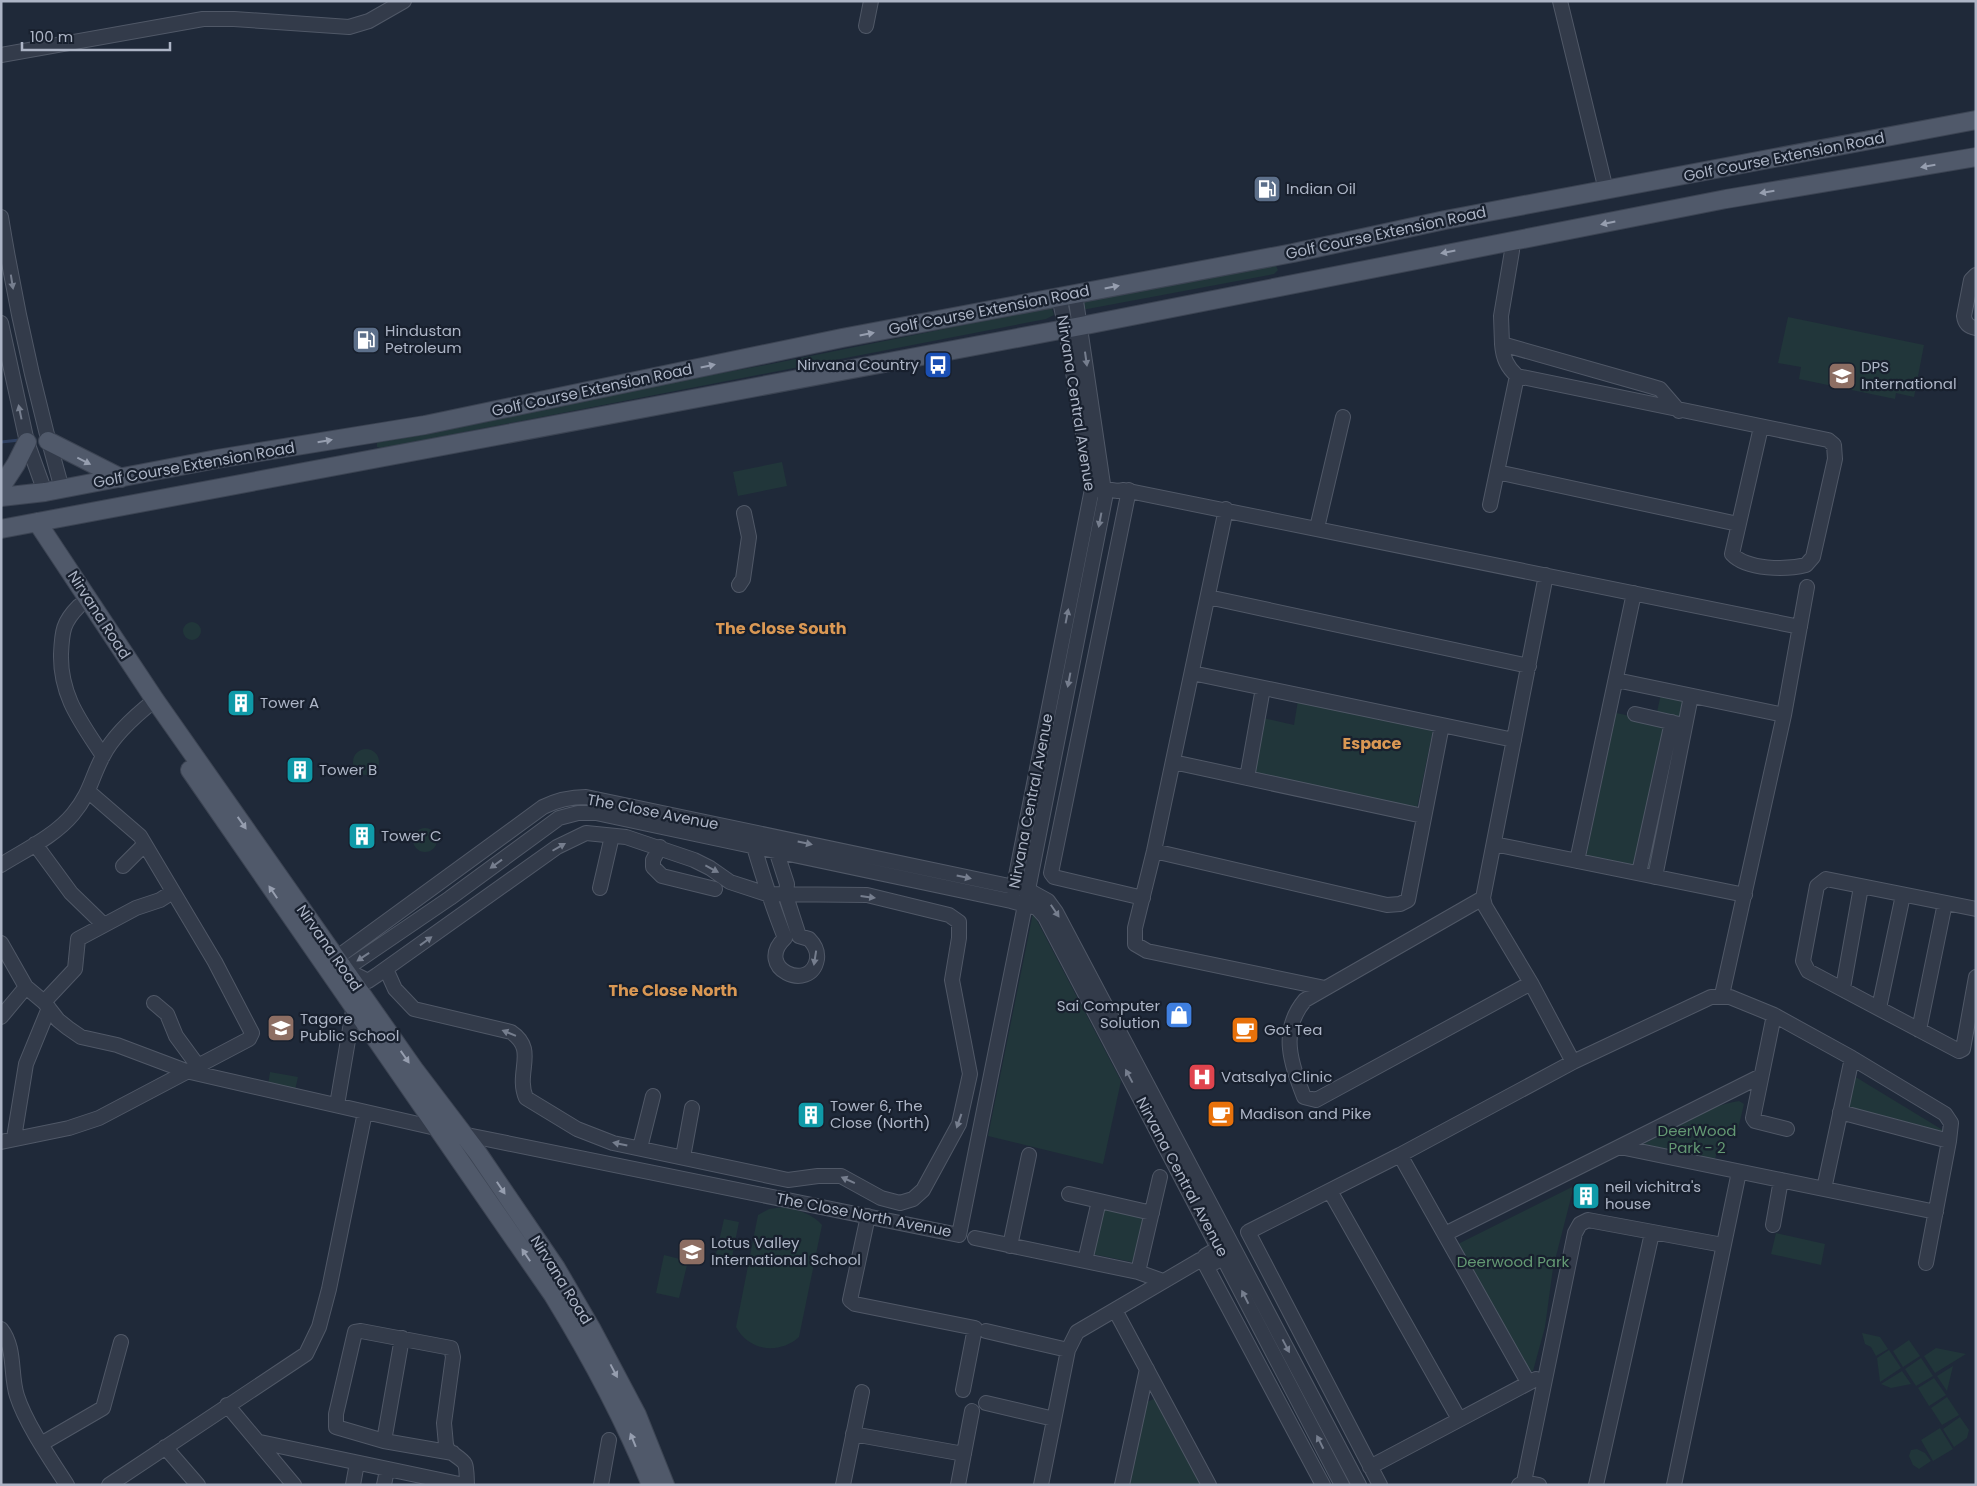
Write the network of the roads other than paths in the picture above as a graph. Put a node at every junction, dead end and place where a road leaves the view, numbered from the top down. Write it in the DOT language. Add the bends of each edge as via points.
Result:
graph roads {
  1 [pos="404,1"];
  2 [pos="871,1"];
  3 [pos="1560,1"];
  4 [pos="866,26"];
  5 [pos="1,55"];
  6 [pos="1976,120"];
  7 [pos="1976,157"];
  8 [pos="1606,190"];
  9 [pos="1,217"];
  10 [pos="1511,240"];
  11 [pos="1976,275"];
  12 [pos="1067,296"];
  13 [pos="1,323"];
  14 [pos="1074,327"];
  15 [pos="1976,328"];
  16 [pos="1502,344"];
  17 [pos="1517,376"];
  18 [pos="1679,411"];
  19 [pos="1343,417"];
  20 [pos="1761,428"];
  21 [pos="359,436"];
  22 [pos="48,441"];
  23 [pos="27,442"];
  24 [pos="365,462"];
  25 [pos="162,470"];
  26 [pos="1497,472"];
  27 [pos="121,478"];
  28 [pos="1098,483"];
  29 [pos="1,487"];
  30 [pos="1126,490"];
  31 [pos="53,491"];
  32 [pos="1,497"];
  33 [pos="166,498"];
  34 [pos="1490,505"];
  35 [pos="1226,509"];
  36 [pos="744,513"];
  37 [pos="33,523"];
  38 [pos="1738,524"];
  39 [pos="1317,528"];
  40 [pos="1,529"];
  41 [pos="1546,574"];
  42 [pos="739,585"];
  43 [pos="1808,587"];
  44 [pos="1634,593"];
  45 [pos="1208,597"];
  46 [pos="79,606"];
  47 [pos="1800,626"];
  48 [pos="1529,666"];
  49 [pos="1192,673"];
  50 [pos="1616,680"];
  51 [pos="1263,688"];
  52 [pos="1691,696"];
  53 [pos="151,703"];
  54 [pos="1635,714"];
  55 [pos="1784,715"];
  56 [pos="1678,723"];
  57 [pos="1442,725"];
  58 [pos="1514,740"];
  59 [pos="102,756"];
  60 [pos="1173,762"];
  61 [pos="1247,778"];
  62 [pos="89,792"];
  63 [pos="574,797"];
  64 [pos="578,813"];
  65 [pos="627,813"];
  66 [pos="1423,816"];
  67 [pos="674,823"];
  68 [pos="749,831"];
  69 [pos="612,836"];
  70 [pos="772,836"];
  71 [pos="35,844"];
  72 [pos="1494,844"];
  73 [pos="144,845"];
  74 [pos="754,846"];
  75 [pos="660,847"];
  76 [pos="776,851"];
  77 [pos="1154,851"];
  78 [pos="1578,861"];
  79 [pos="1,865"];
  80 [pos="123,866"];
  81 [pos="1639,873"];
  82 [pos="1655,876"];
  83 [pos="1013,887"];
  84 [pos="1861,887"];
  85 [pos="600,888"];
  86 [pos="715,889"];
  87 [pos="1028,890"];
  88 [pos="171,893"];
  89 [pos="767,894"];
  90 [pos="1745,895"];
  91 [pos="1903,895"];
  92 [pos="786,896"];
  93 [pos="1144,898"];
  94 [pos="1483,898"];
  95 [pos="1011,901"];
  96 [pos="1945,903"];
  97 [pos="1025,904"];
  98 [pos="1976,909"];
  99 [pos="104,925"];
  100 [pos="2,947"];
  101 [pos="386,969"];
  102 [pos="338,970"];
  103 [pos="1531,983"];
  104 [pos="1975,986"];
  105 [pos="26,988"];
  106 [pos="1325,988"];
  107 [pos="1843,988"];
  108 [pos="1722,995"];
  109 [pos="154,1003"];
  110 [pos="46,1005"];
  111 [pos="354,1005"];
  112 [pos="1879,1008"];
  113 [pos="1774,1015"];
  114 [pos="1,1017"];
  115 [pos="1918,1030"];
  116 [pos="1852,1058"];
  117 [pos="1573,1062"];
  118 [pos="192,1069"];
  119 [pos="1761,1076"];
  120 [pos="653,1096"];
  121 [pos="337,1105"];
  122 [pos="692,1108"];
  123 [pos="365,1112"];
  124 [pos="1840,1112"];
  125 [pos="438,1128"];
  126 [pos="1788,1129"];
  127 [pos="462,1134"];
  128 [pos="8,1140"];
  129 [pos="1949,1141"];
  130 [pos="1620,1147"];
  131 [pos="640,1148"];
  132 [pos="1029,1155"];
  133 [pos="1400,1155"];
  134 [pos="683,1157"];
  135 [pos="1739,1172"];
  136 [pos="1160,1177"];
  137 [pos="1782,1180"];
  138 [pos="1824,1189"];
  139 [pos="1330,1191"];
  140 [pos="1069,1194"];
  141 [pos="1099,1201"];
  142 [pos="1936,1212"];
  143 [pos="1152,1213"];
  144 [pos="868,1216"];
  145 [pos="1773,1224"];
  146 [pos="1652,1233"];
  147 [pos="1444,1234"];
  148 [pos="1251,1237"];
  149 [pos="974,1238"];
  150 [pos="1723,1245"];
  151 [pos="1010,1246"];
  152 [pos="1228,1249"];
  153 [pos="1085,1261"];
  154 [pos="1204,1262"];
  155 [pos="1926,1263"];
  156 [pos="1138,1272"];
  157 [pos="1164,1281"];
  158 [pos="1115,1310"];
  159 [pos="1,1329"];
  160 [pos="986,1331"];
  161 [pos="402,1338"];
  162 [pos="122,1342"];
  163 [pos="1068,1350"];
  164 [pos="1147,1369"];
  165 [pos="1544,1375"];
  166 [pos="1528,1382"];
  167 [pos="963,1390"];
  168 [pos="862,1392"];
  169 [pos="986,1403"];
  170 [pos="228,1405"];
  171 [pos="972,1411"];
  172 [pos="1054,1419"];
  173 [pos="1459,1419"];
  174 [pos="853,1434"];
  175 [pos="609,1440"];
  176 [pos="384,1441"];
  177 [pos="260,1442"];
  178 [pos="41,1444"];
  179 [pos="166,1447"];
  180 [pos="453,1453"];
  181 [pos="964,1454"];
  182 [pos="357,1464"];
  183 [pos="1370,1467"];
  184 [pos="387,1470"];
  185 [pos="1521,1483"];
  186 [pos="67,1485"];
  187 [pos="109,1485"];
  188 [pos="198,1485"];
  189 [pos="294,1485"];
  190 [pos="353,1485"];
  191 [pos="384,1485"];
  192 [pos="466,1485"];
  193 [pos="601,1485"];
  194 [pos="651,1485"];
  195 [pos="665,1485"];
  196 [pos="843,1485"];
  197 [pos="958,1485"];
  198 [pos="1041,1485"];
  199 [pos="1122,1485"];
  200 [pos="1209,1485"];
  201 [pos="1323,1485"];
  202 [pos="1342,1485"];
  203 [pos="1359,1485"];
  204 [pos="1380,1485"];
  205 [pos="1539,1485"];
  206 [pos="1596,1485"];
  207 [pos="1674,1485"];
  1 -- 5 [label="street" via="369,21 349,27 203,19"];
  2 -- 4 [label="street"];
  3 -- 8 [label="street"];
  6 -- 8 [label="main road, Golf Course Extension Road"];
  7 -- 10 [label="main road, Golf Course Extension Road, one-way" via="1726,199"];
  12 -- 8 [label="main road, Golf Course Extension Road, one-way"];
  9 -- 22 [label="street, one-way" via="13,290"];
  10 -- 14 [label="main road, Golf Course Extension Road, one-way"];
  10 -- 16 [label="street" via="1501,316"];
  11 -- 15 [label="street" via="1971,280 1964,321"];
  12 -- 14 [label="street, Nirvana Central Avenue"];
  21 -- 12 [label="main road, Golf Course Extension Road, one-way"];
  23 -- 13 [label="street, one-way"];
  14 -- 24 [label="main road, Golf Course Extension Road"];
  14 -- 28 [label="street, Nirvana Central Avenue"];
  16 -- 17 [label="street" via="1509,368"];
  16 -- 18 [label="street" via="1650,386 1660,390"];
  17 -- 18 [label="street"];
  17 -- 26 [label="street"];
  18 -- 20 [label="street"];
  19 -- 39 [label="street"];
  20 -- 38 [label="street"];
  20 -- 38 [label="street" via="1828,440 1834,445 1833,469 1810,563 1786,570 1737,560 1732,554"];
  21 -- 24 [label="main road"];
  25 -- 21 [label="main road, Golf Course Extension Road, one-way"];
  22 -- 27 [label="main road, one-way"];
  22 -- 31 [label="street"];
  23 -- 29 [label="main road"];
  23 -- 31 [label="street"];
  24 -- 33 [label="main road, Golf Course Extension Road"];
  25 -- 27 [label="main road, Golf Course Extension Road"];
  25 -- 33 [label="main road"];
  26 -- 34 [label="street"];
  26 -- 38 [label="street"];
  27 -- 31 [label="main road, Golf Course Extension Road"];
  28 -- 30 [label="street" via="1118,491"];
  83 -- 28 [label="street, Nirvana Central Avenue, one-way"];
  28 -- 87 [label="street, Nirvana Central Avenue, one-way"];
  30 -- 35 [label="street"];
  30 -- 93 [label="street" via="1051,873 1054,877"];
  31 -- 32 [label="main road, Golf Course Extension Road"];
  33 -- 37 [label="main road, Golf Course Extension Road"];
  35 -- 39 [label="street"];
  35 -- 45 [label="street"];
  36 -- 42 [label="street" via="750,537 743,579"];
  37 -- 40 [label="main road, Golf Course Extension Road"];
  37 -- 46 [label="main road, Nirvana Road"];
  37 -- 53 [label="main road, Nirvana Road"];
  39 -- 41 [label="street"];
  41 -- 44 [label="street"];
  41 -- 48 [label="street"];
  43 -- 47 [label="street"];
  44 -- 47 [label="street"];
  44 -- 50 [label="street"];
  45 -- 48 [label="street"];
  45 -- 49 [label="street"];
  46 -- 53 [label="main road, Nirvana Road"];
  46 -- 59 [label="street" via="67,619 61,639 64,688"];
  47 -- 55 [label="street"];
  48 -- 58 [label="street"];
  49 -- 51 [label="street"];
  49 -- 60 [label="street"];
  50 -- 52 [label="street"];
  50 -- 78 [label="street"];
  51 -- 57 [label="street"];
  51 -- 61 [label="street"];
  52 -- 55 [label="street"];
  52 -- 56 [label="street"];
  53 -- 59 [label="street" via="112,740"];
  53 -- 102 [label="main road, Nirvana Road"];
  54 -- 56 [label="street"];
  55 -- 90 [label="street"];
  56 -- 81 [label="street"];
  56 -- 82 [label="street"];
  57 -- 58 [label="street"];
  57 -- 66 [label="street"];
  58 -- 72 [label="street"];
  59 -- 62 [label="street"];
  60 -- 61 [label="street"];
  60 -- 77 [label="street"];
  61 -- 66 [label="street"];
  62 -- 71 [label="street" via="72,815"];
  62 -- 73 [label="street" via="132,828"];
  63 -- 64 [label="street"];
  63 -- 65 [label="street, The Close Avenue" via="586,797"];
  63 -- 102 [label="street, The Close Avenue" via="543,807"];
  64 -- 65 [label="street, The Close Avenue"];
  64 -- 102 [label="street, The Close Avenue, one-way" via="559,818 450,898"];
  65 -- 67 [label="street, The Close Avenue"];
  66 -- 77 [label="street" via="1408,900 1400,904 1387,905"];
  67 -- 68 [label="street, The Close Avenue"];
  67 -- 74 [label="street, The Close Avenue"];
  68 -- 70 [label="street, The Close Avenue"];
  68 -- 74 [label="street"];
  69 -- 75 [label="street"];
  69 -- 85 [label="street"];
  101 -- 69 [label="street, one-way" via="557,847 586,833"];
  70 -- 76 [label="street"];
  70 -- 83 [label="street, The Close Avenue, one-way"];
  71 -- 79 [label="street"];
  71 -- 99 [label="street" via="71,893"];
  72 -- 78 [label="street"];
  72 -- 94 [label="street"];
  73 -- 80 [label="street"];
  73 -- 88 [label="street"];
  74 -- 76 [label="street, The Close Avenue"];
  74 -- 89 [label="street"];
  75 -- 86 [label="street" via="653,860 656,872"];
  75 -- 89 [label="street, one-way" via="710,868 730,882"];
  76 -- 92 [label="street" via="787,884"];
  76 -- 95 [label="street, The Close Avenue"];
  77 -- 93 [label="street"];
  78 -- 81 [label="street"];
  81 -- 82 [label="street"];
  82 -- 90 [label="street"];
  83 -- 87 [label="street, The Close Avenue"];
  83 -- 95 [label="street, Nirvana Central Avenue"];
  84 -- 91 [label="street"];
  84 -- 107 [label="street"];
  84 -- 107 [label="street" via="1826,879 1820,882 1803,961 1808,971"];
  87 -- 97 [label="street"];
  87 -- 152 [label="street, Nirvana Central Avenue, one-way" via="1048,901 1056,912"];
  88 -- 99 [label="street"];
  88 -- 118 [label="street" via="215,962 252,1033 249,1039"];
  89 -- 92 [label="street"];
  92 -- 89 [label="street, one-way" via="792,937"];
  90 -- 108 [label="street"];
  91 -- 96 [label="street"];
  91 -- 112 [label="street"];
  92 -- 134 [label="street, one-way" via="867,896 949,915 958,922 959,938 952,980 970,1074 959,1124 923,1190 913,1199 900,1203 881,1198 841,1176 788,1180"];
  93 -- 106 [label="street" via="1134,933 1135,944 1141,949"];
  94 -- 103 [label="street"];
  94 -- 106 [label="street"];
  95 -- 97 [label="street, Nirvana Central Avenue"];
  96 -- 98 [label="street"];
  96 -- 115 [label="street"];
  97 -- 144 [label="street, The Close North Avenue" via="959,1235"];
  152 -- 97 [label="street, Nirvana Central Avenue, one-way" via="1045,917 1037,908"];
  99 -- 110 [label="street" via="78,939 75,969"];
  100 -- 105 [label="street"];
  101 -- 102 [label="street" via="368,980"];
  131 -- 101 [label="street, one-way" via="613,1143 578,1130 532,1104 522,1090 525,1054 520,1039 511,1032 414,1009 395,989"];
  102 -- 111 [label="main road, Nirvana Road"];
  102 -- 127 [label="main road, Nirvana Road, one-way"];
  103 -- 106 [label="street" via="1316,1100 1310,1100 1304,1097 1289,1058 1291,1032 1295,1011 1305,1000"];
  103 -- 117 [label="street"];
  104 -- 115 [label="street" via="1963,1049 1955,1050"];
  105 -- 110 [label="street, The Close North Avenue"];
  105 -- 114 [label="street"];
  107 -- 112 [label="street"];
  108 -- 113 [label="street"];
  108 -- 117 [label="street" via="1711,997"];
  109 -- 118 [label="street" via="167,1014"];
  110 -- 118 [label="street, The Close North Avenue" via="58,1020 81,1037"];
  110 -- 128 [label="street" via="26,1064"];
  111 -- 121 [label="street"];
  111 -- 125 [label="main road, Nirvana Road"];
  112 -- 115 [label="street"];
  113 -- 116 [label="street"];
  113 -- 119 [label="street"];
  116 -- 124 [label="street"];
  116 -- 129 [label="street" via="1945,1114 1950,1123"];
  117 -- 133 [label="street"];
  118 -- 121 [label="street, The Close North Avenue"];
  118 -- 128 [label="street" via="93,1120"];
  119 -- 126 [label="street" via="1753,1118"];
  119 -- 130 [label="street"];
  120 -- 131 [label="street"];
  121 -- 123 [label="street, The Close North Avenue"];
  122 -- 134 [label="street"];
  123 -- 125 [label="street, The Close North Avenue"];
  123 -- 170 [label="street" via="329,1289 313,1343 297,1362"];
  124 -- 129 [label="street"];
  124 -- 138 [label="street"];
  125 -- 127 [label="street, The Close North Avenue"];
  194 -- 125 [label="main road, Nirvana Road, one-way" via="630,1432 592,1357"];
  127 -- 144 [label="street, The Close North Avenue"];
  127 -- 195 [label="main road, Nirvana Road, one-way" via="556,1268 592,1328 637,1415"];
  129 -- 142 [label="street"];
  130 -- 135 [label="street"];
  130 -- 147 [label="street"];
  131 -- 134 [label="street"];
  132 -- 151 [label="street"];
  133 -- 139 [label="street"];
  133 -- 147 [label="street"];
  135 -- 137 [label="street"];
  135 -- 150 [label="street"];
  136 -- 143 [label="street"];
  137 -- 138 [label="street"];
  137 -- 145 [label="street"];
  138 -- 142 [label="street"];
  139 -- 148 [label="street" via="1248,1232"];
  139 -- 173 [label="street"];
  140 -- 141 [label="street"];
  141 -- 143 [label="street"];
  141 -- 153 [label="street"];
  142 -- 155 [label="street"];
  143 -- 156 [label="street"];
  144 -- 167 [label="street" via="850,1300 855,1304 975,1328"];
  146 -- 150 [label="street"];
  146 -- 165 [label="street" via="1588,1220 1580,1224 1575,1233"];
  146 -- 206 [label="street"];
  147 -- 166 [label="street"];
  148 -- 152 [label="street" via="1246,1245"];
  148 -- 183 [label="street"];
  149 -- 151 [label="street"];
  150 -- 207 [label="street"];
  151 -- 153 [label="street"];
  152 -- 154 [label="street" via="1205,1256"];
  202 -- 152 [label="street, Nirvana Central Avenue, one-way"];
  152 -- 203 [label="street, Nirvana Central Avenue, one-way"];
  153 -- 156 [label="street"];
  154 -- 157 [label="street" via="1200,1260"];
  154 -- 201 [label="street"];
  156 -- 157 [label="street"];
  157 -- 158 [label="street"];
  158 -- 163 [label="street" via="1082,1327"];
  158 -- 164 [label="street"];
  159 -- 178 [label="street" via="14,1367 18,1399"];
  160 -- 163 [label="street"];
  161 -- 176 [label="street"];
  161 -- 176 [label="street" via="354,1332 336,1414 336,1427 341,1430"];
  161 -- 180 [label="street" via="446,1346 453,1351 444,1433 446,1446"];
  162 -- 178 [label="street" via="104,1408"];
  163 -- 172 [label="street"];
  164 -- 199 [label="street"];
  164 -- 200 [label="street"];
  165 -- 166 [label="street"];
  165 -- 185 [label="street"];
  166 -- 173 [label="street"];
  168 -- 174 [label="street"];
  169 -- 172 [label="street"];
  170 -- 177 [label="street"];
  170 -- 179 [label="street"];
  171 -- 181 [label="street"];
  172 -- 198 [label="street"];
  173 -- 183 [label="street"];
  174 -- 181 [label="street"];
  174 -- 196 [label="street"];
  175 -- 193 [label="street"];
  176 -- 180 [label="street"];
  177 -- 182 [label="street"];
  177 -- 189 [label="street"];
  178 -- 186 [label="street"];
  179 -- 187 [label="street"];
  179 -- 188 [label="street"];
  180 -- 192 [label="street" via="464,1459"];
  181 -- 197 [label="street"];
  182 -- 184 [label="street"];
  182 -- 190 [label="street"];
  183 -- 204 [label="street"];
  184 -- 191 [label="street"];
  184 -- 192 [label="street"];
  185 -- 205 [label="street"];
}
